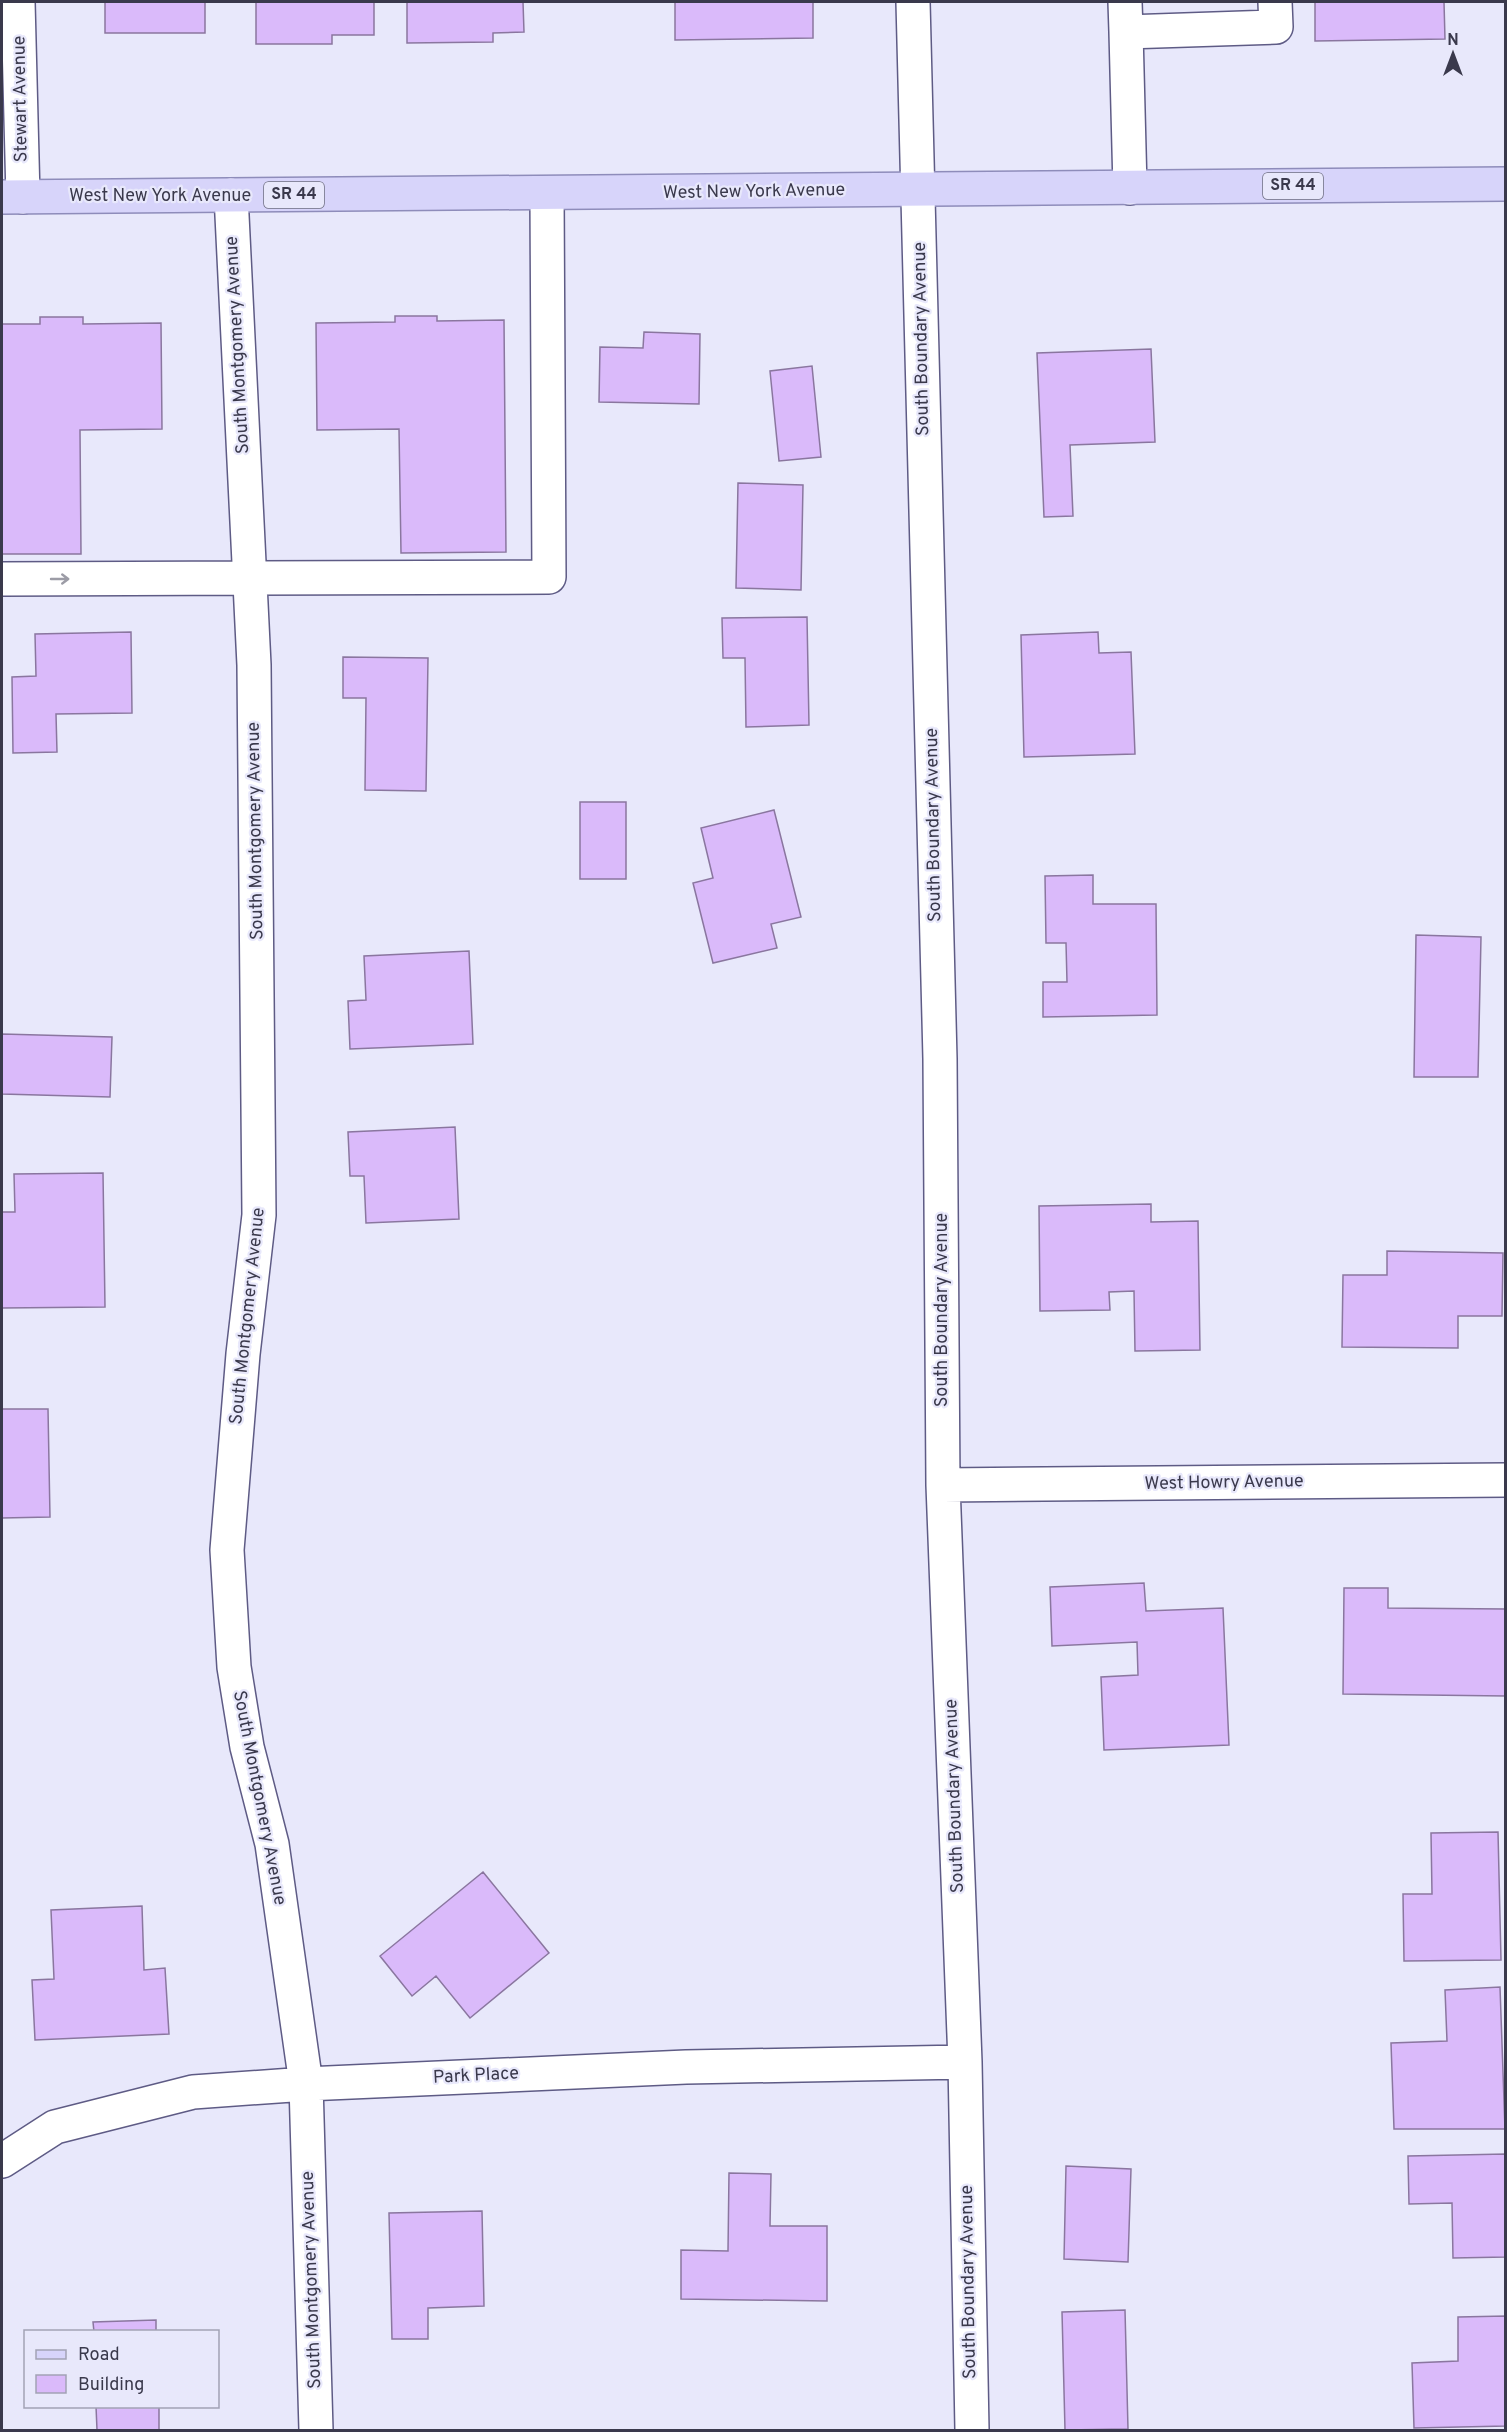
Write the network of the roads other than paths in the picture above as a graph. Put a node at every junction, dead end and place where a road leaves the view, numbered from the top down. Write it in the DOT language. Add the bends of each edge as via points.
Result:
graph roads {
  1 [pos="18,2"];
  2 [pos="913,2"];
  3 [pos="1275,2"];
  4 [pos="1125,17"];
  5 [pos="1506,184"];
  6 [pos="1130,188"];
  7 [pos="919,190"];
  8 [pos="547,193"];
  9 [pos="231,195"];
  10 [pos="12,197"];
  11 [pos="250,577"];
  12 [pos="2,579"];
  13 [pos="1506,1480"];
  14 [pos="943,1485"];
  15 [pos="965,2061"];
  16 [pos="306,2084"];
  17 [pos="2,2161"];
  18 [pos="316,2430"];
  19 [pos="972,2430"];
  1 -- 10 [label="street, Stewart Avenue"];
  2 -- 7 [label="street, South Boundary Avenue"];
  3 -- 4 [label="street" via="1276,27"];
  4 -- 6 [label="street"];
  5 -- 6 [label="main road, West New York Avenue / SR 44"];
  6 -- 7 [label="main road, West New York Avenue / SR 44"];
  7 -- 8 [label="main road, West New York Avenue / SR 44"];
  7 -- 14 [label="street, South Boundary Avenue" via="940,1059"];
  8 -- 9 [label="main road, West New York Avenue / SR 44"];
  8 -- 11 [label="street" via="549,577"];
  9 -- 10 [label="main road, West New York Avenue / SR 44"];
  9 -- 11 [label="street, South Montgomery Avenue"];
  12 -- 11 [label="street, one-way"];
  11 -- 16 [label="street, South Montgomery Avenue" via="260,1215 243,1354 227,1550 234,1667 247,1747 272,1844"];
  13 -- 14 [label="street, West Howry Avenue"];
  14 -- 15 [label="street, South Boundary Avenue"];
  15 -- 16 [label="street, Park Place" via="686,2067"];
  15 -- 19 [label="street, South Boundary Avenue"];
  16 -- 17 [label="street, Park Place" via="193,2092 55,2127"];
  16 -- 18 [label="street, South Montgomery Avenue"];
}
